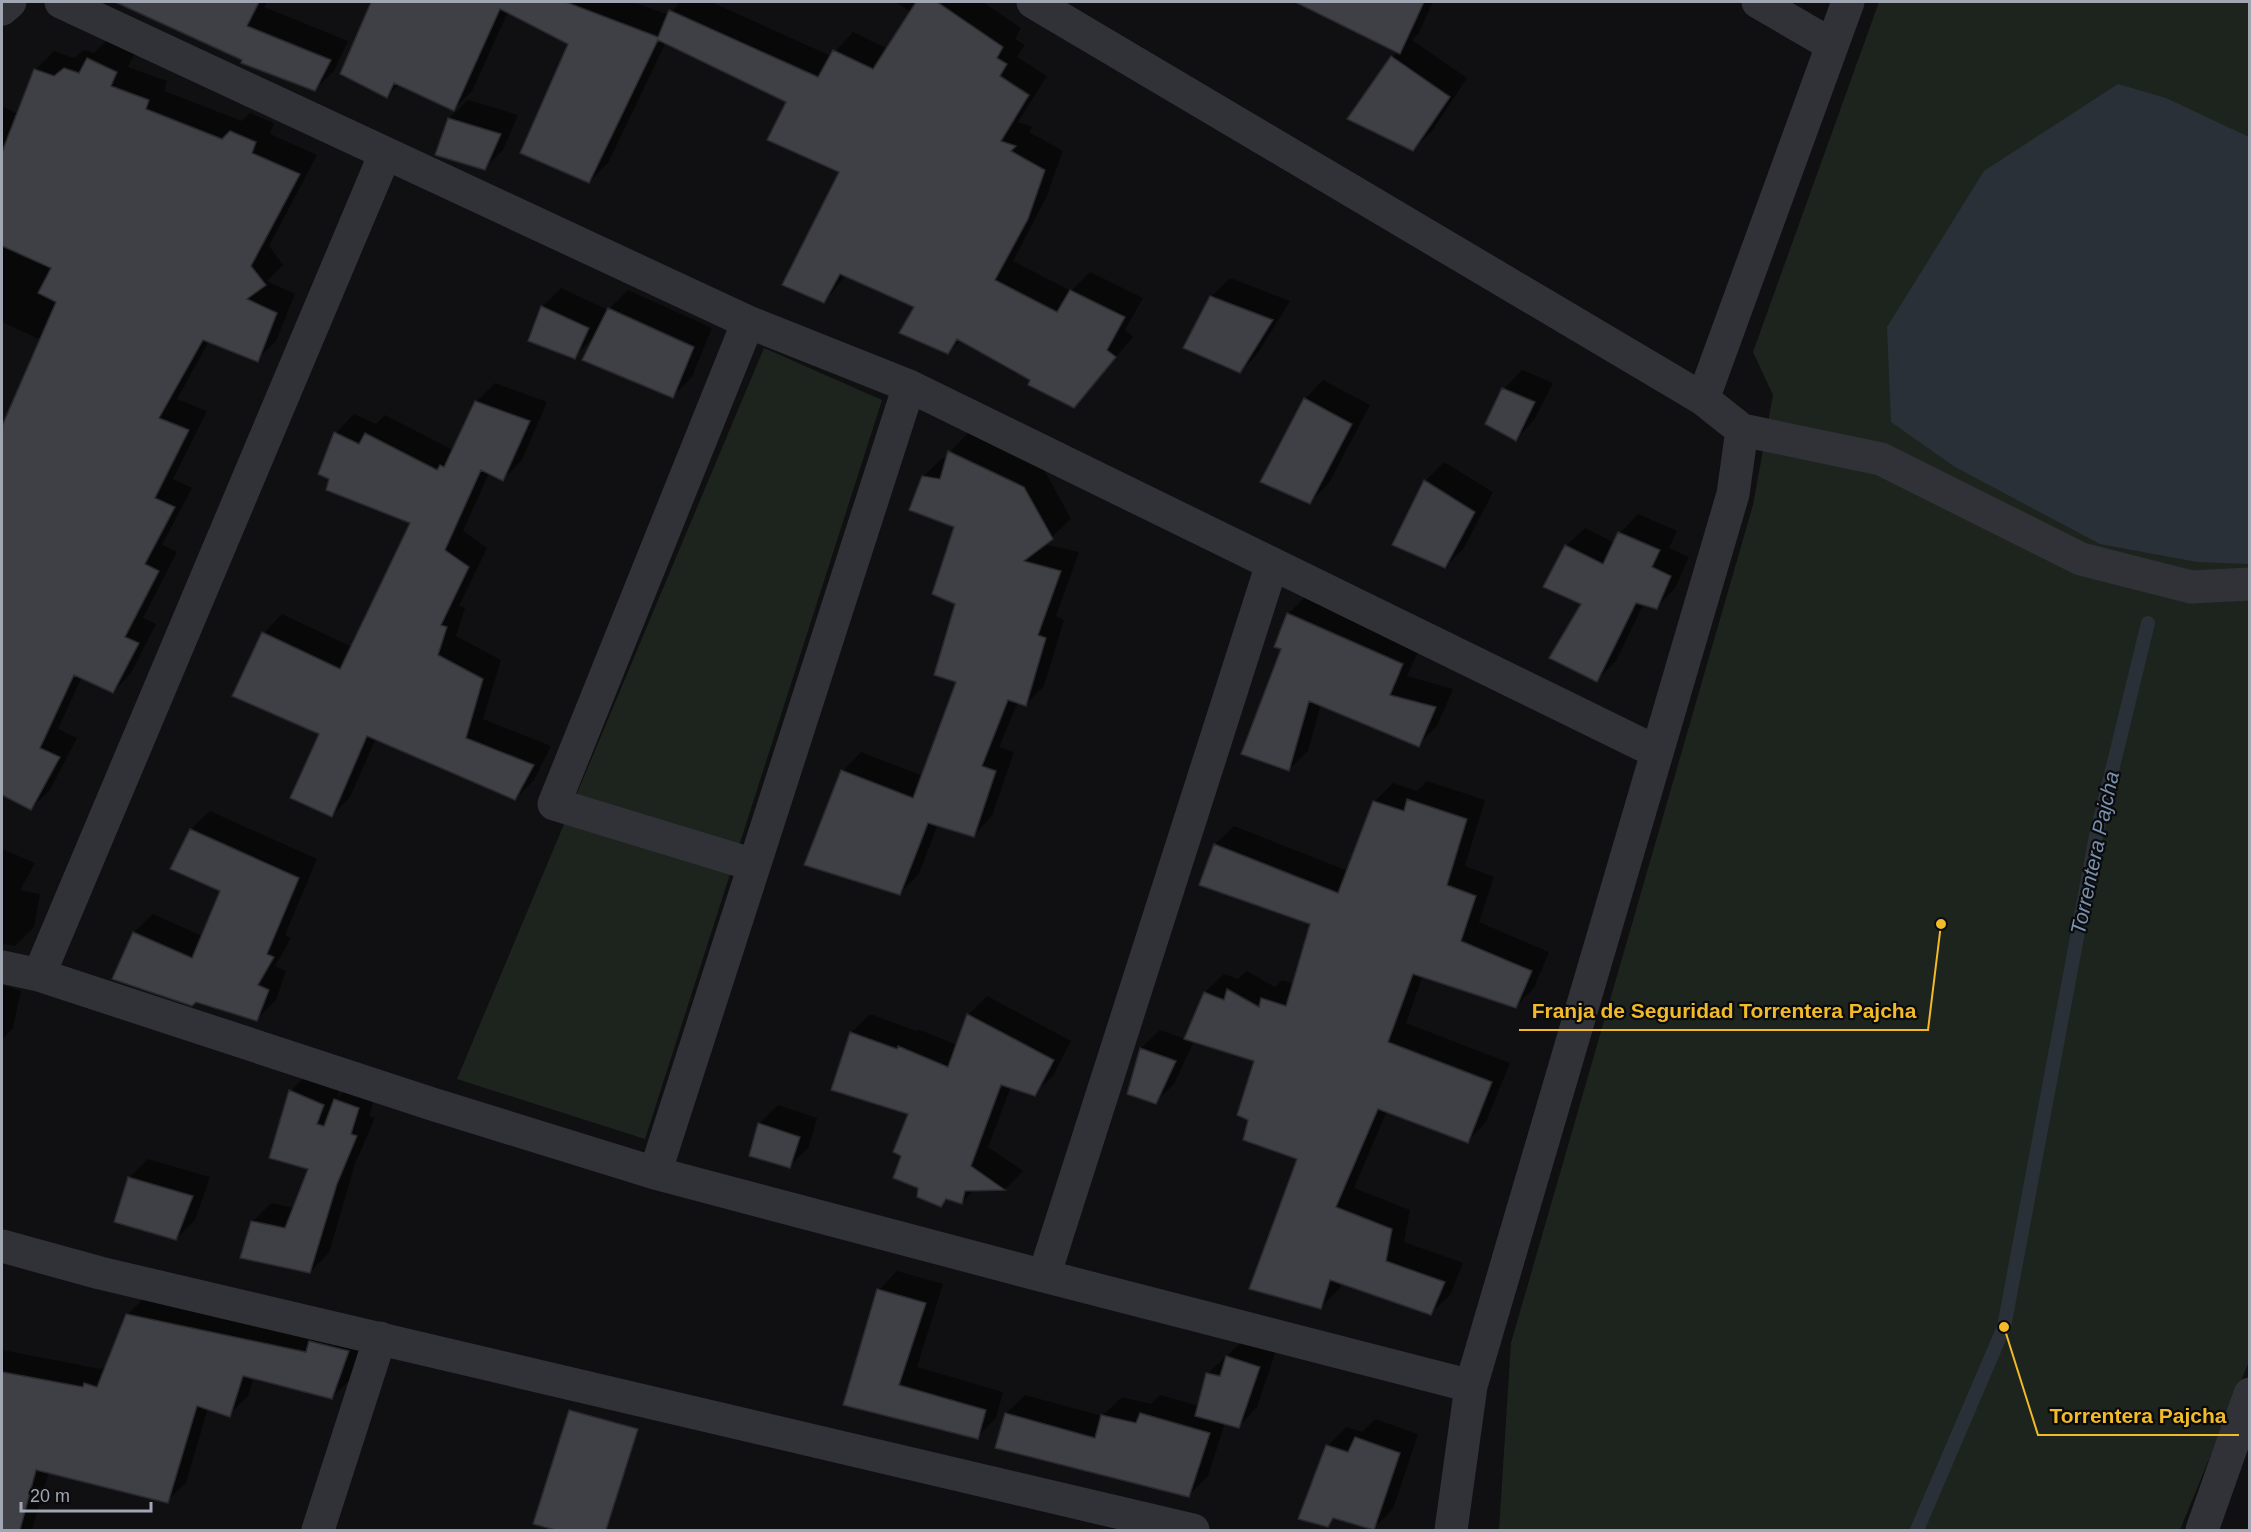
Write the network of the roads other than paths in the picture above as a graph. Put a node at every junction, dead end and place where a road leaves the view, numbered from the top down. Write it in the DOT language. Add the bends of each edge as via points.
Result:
graph roads {
  1 [pos="10,2"];
  2 [pos="61,2"];
  3 [pos="1033,2"];
  4 [pos="1758,2"];
  5 [pos="1848,2"];
  6 [pos="2,9"];
  7 [pos="1832,45"];
  8 [pos="386,154"];
  9 [pos="748,322"];
  10 [pos="909,386"];
  11 [pos="1703,399"];
  12 [pos="1742,430"];
  13 [pos="1272,564"];
  14 [pos="2250,584"];
  15 [pos="1657,752"];
  16 [pos="754,865"];
  17 [pos="2,967"];
  18 [pos="39,975"];
  19 [pos="655,1173"];
  20 [pos="2,1246"];
  21 [pos="1044,1276"];
  22 [pos="380,1338"];
  23 [pos="1471,1386"];
  24 [pos="2250,1394"];
  25 [pos="318,1530"];
  26 [pos="1193,1530"];
  27 [pos="1451,1530"];
  28 [pos="2202,1530"];
  1 -- 6 [label="street"];
  2 -- 8 [label="street"];
  3 -- 11 [label="street"];
  4 -- 7 [label="street"];
  5 -- 7 [label="street"];
  7 -- 11 [label="street"];
  8 -- 9 [label="street"];
  8 -- 18 [label="street"];
  9 -- 10 [label="street"];
  9 -- 16 [label="street" via="554,804"];
  10 -- 13 [label="street"];
  10 -- 16 [label="street"];
  11 -- 12 [label="street"];
  12 -- 14 [label="street" via="1881,459 2081,559 2192,587"];
  12 -- 15 [label="street" via="1733,494"];
  13 -- 15 [label="street"];
  13 -- 21 [label="street"];
  15 -- 23 [label="street"];
  16 -- 19 [label="street"];
  17 -- 18 [label="street"];
  18 -- 19 [label="street"];
  19 -- 21 [label="street"];
  20 -- 22 [label="street"];
  21 -- 23 [label="street"];
  22 -- 25 [label="street"];
  22 -- 26 [label="street"];
  23 -- 27 [label="street"];
  24 -- 28 [label="street"];
}
